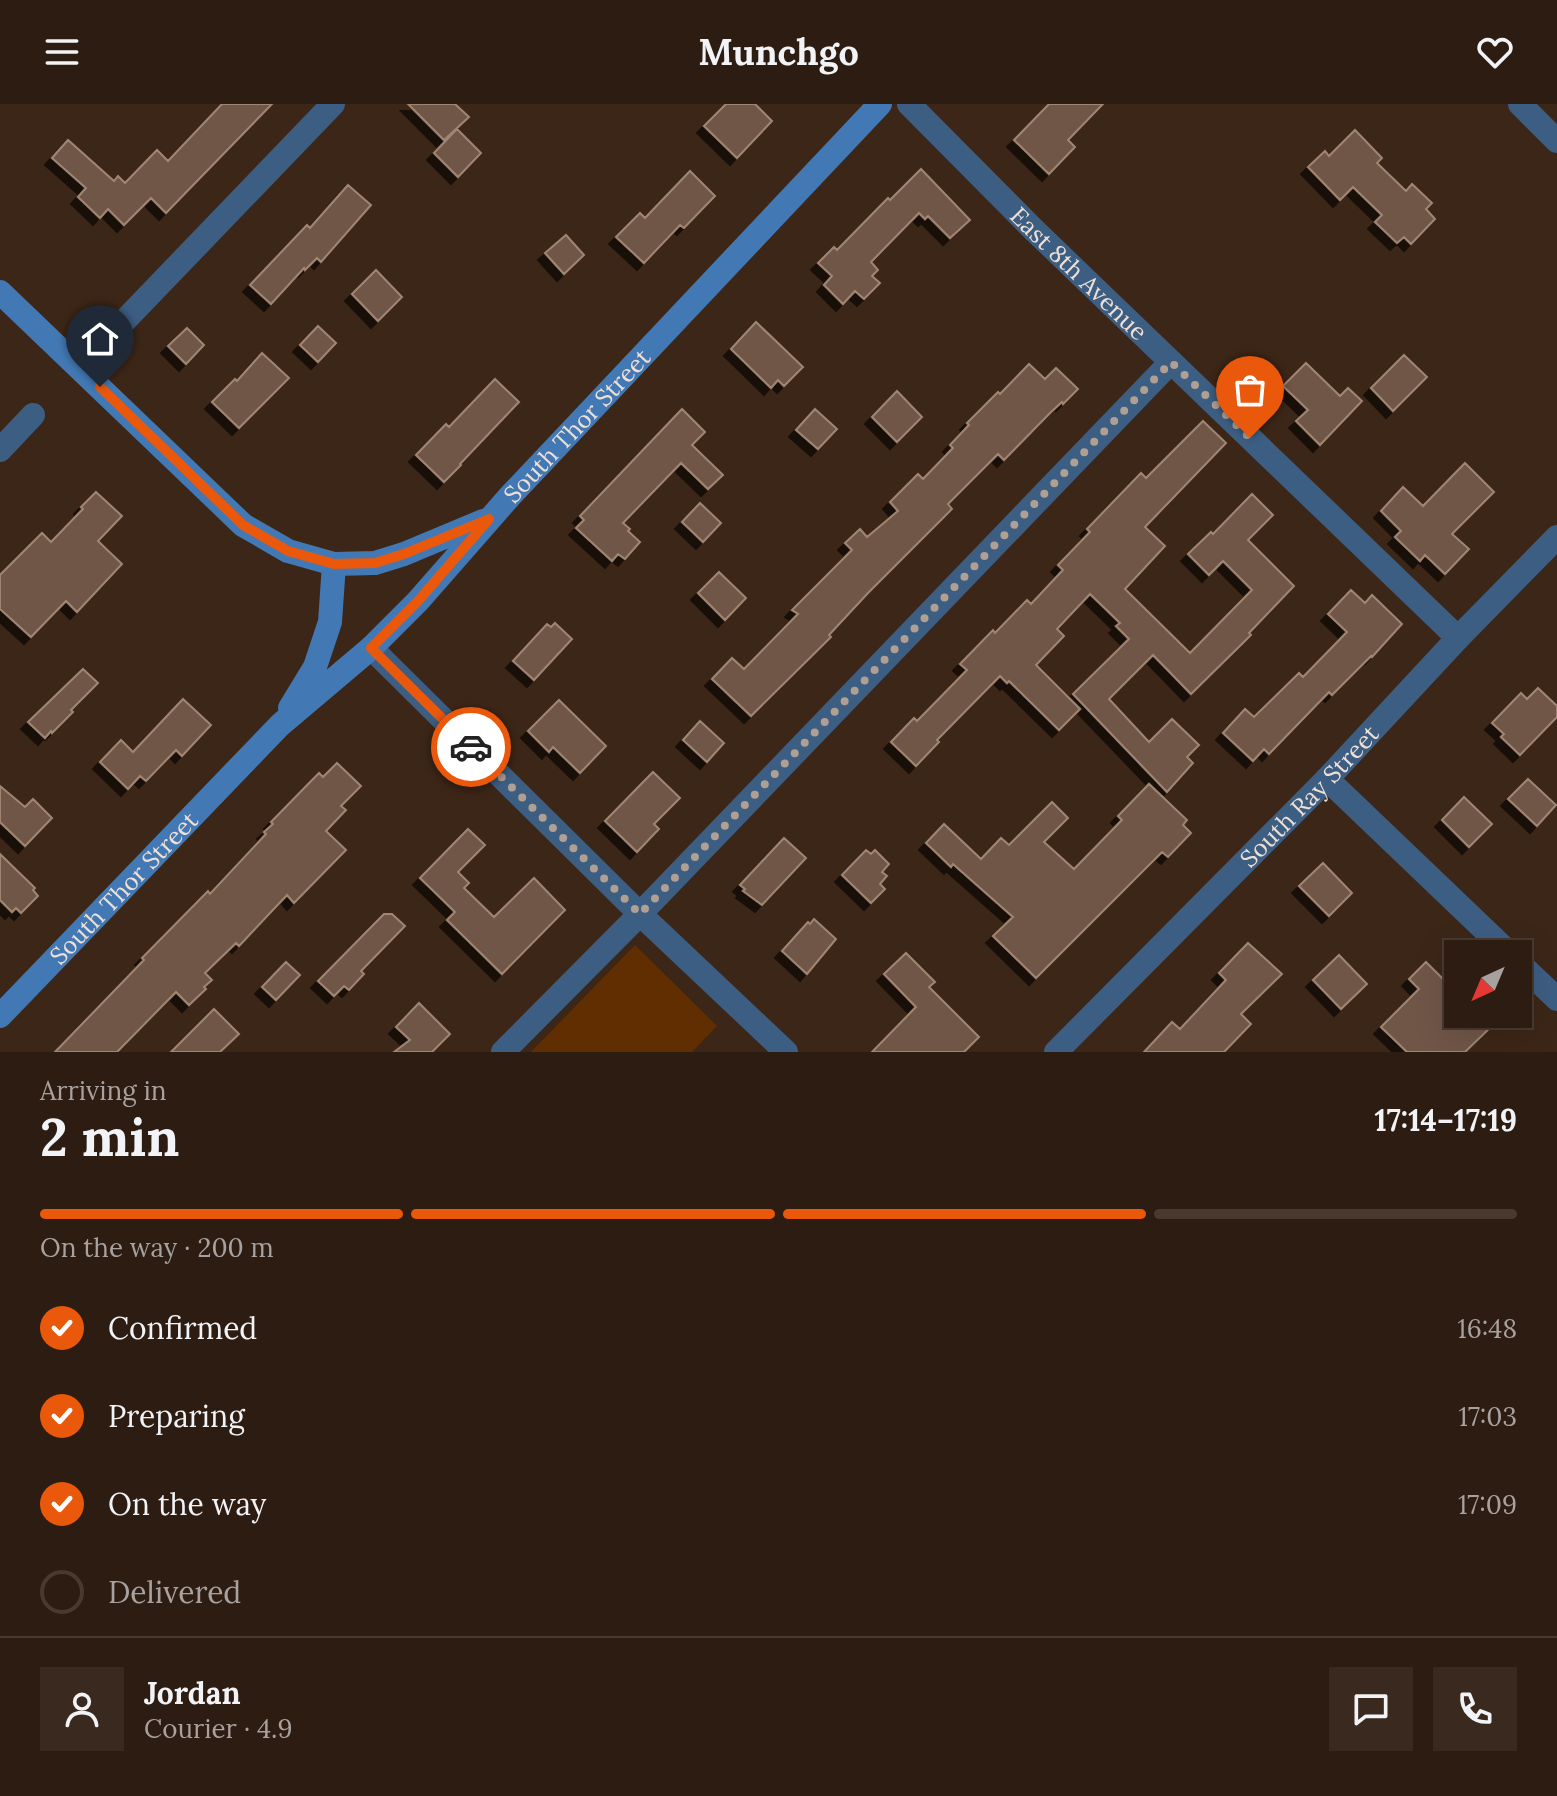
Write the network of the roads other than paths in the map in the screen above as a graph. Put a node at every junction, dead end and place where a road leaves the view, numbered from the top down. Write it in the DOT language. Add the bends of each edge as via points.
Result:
graph roads {
  1 [pos="333,104"];
  2 [pos="880,104"];
  3 [pos="909,104"];
  4 [pos="1520,104"];
  5 [pos="1557,141"];
  6 [pos="0,292"];
  7 [pos="1171,362"];
  8 [pos="80,367"];
  9 [pos="33,415"];
  10 [pos="0,450"];
  11 [pos="489,519"];
  12 [pos="1557,537"];
  13 [pos="334,564"];
  14 [pos="1458,638"];
  15 [pos="371,648"];
  16 [pos="280,725"];
  17 [pos="1327,779"];
  18 [pos="640,914"];
  19 [pos="1495,940"];
  20 [pos="1532,975"];
  21 [pos="1557,999"];
  22 [pos="0,1016"];
  23 [pos="503,1052"];
  24 [pos="786,1052"];
  25 [pos="1056,1052"];
  1 -- 8 [label="street"];
  2 -- 11 [label="main road, South Thor Street"];
  3 -- 7 [label="street, East 8th Avenue"];
  4 -- 5 [label="street"];
  6 -- 8 [label="main road"];
  7 -- 14 [label="street, East 8th Avenue"];
  7 -- 18 [label="street"];
  8 -- 13 [label="main road" via="243,525 288,551"];
  9 -- 10 [label="street"];
  11 -- 13 [label="main road" via="390,559"];
  11 -- 15 [label="main road, South Thor Street"];
  12 -- 14 [label="street, South Ray Street"];
  13 -- 16 [label="main road" via="330,622 315,667"];
  14 -- 17 [label="street, South Ray Street"];
  15 -- 16 [label="main road, South Thor Street"];
  15 -- 18 [label="street"];
  16 -- 22 [label="main road, South Thor Street"];
  17 -- 19 [label="street"];
  17 -- 25 [label="street, South Ray Street"];
  18 -- 23 [label="street"];
  18 -- 24 [label="street"];
  20 -- 21 [label="street"];
}
